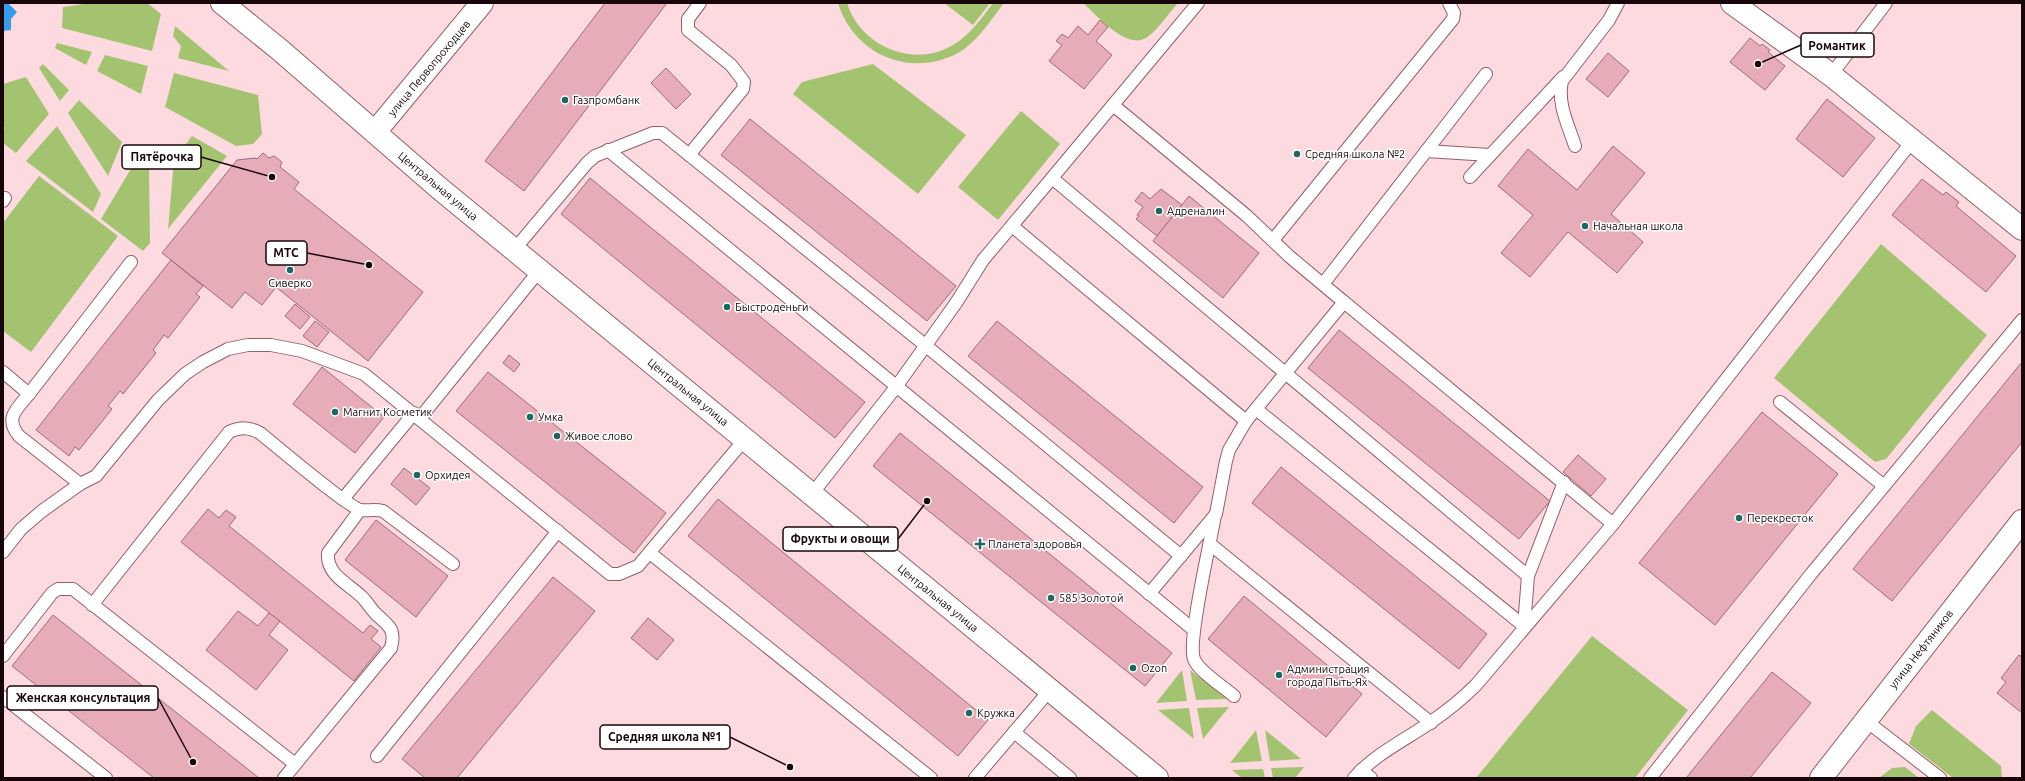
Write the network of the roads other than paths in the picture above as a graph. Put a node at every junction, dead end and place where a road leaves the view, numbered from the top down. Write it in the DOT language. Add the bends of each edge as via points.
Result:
graph roads {
  1 [pos="222,3"];
  2 [pos="482,3"];
  3 [pos="700,3"];
  4 [pos="1198,3"];
  5 [pos="1449,3"];
  6 [pos="1618,3"];
  7 [pos="1732,3"];
  8 [pos="1886,3"];
  9 [pos="1567,72"];
  10 [pos="1486,74"];
  11 [pos="1831,76"];
  12 [pos="1113,105"];
  13 [pos="375,132"];
  14 [pos="1913,140"];
  15 [pos="1575,146"];
  16 [pos="608,150"];
  17 [pos="1426,151"];
  18 [pos="689,154"];
  19 [pos="1490,155"];
  20 [pos="1470,177"];
  21 [pos="1052,178"];
  22 [pos="1012,226"];
  23 [pos="2022,229"];
  24 [pos="1273,240"];
  25 [pos="514,250"];
  26 [pos="131,262"];
  27 [pos="539,271"];
  28 [pos="1323,284"];
  29 [pos="1344,302"];
  30 [pos="2022,320"];
  31 [pos="925,345"];
  32 [pos="3,372"];
  33 [pos="1285,374"];
  34 [pos="896,387"];
  35 [pos="29,394"];
  36 [pos="1780,402"];
  37 [pos="1256,409"];
  38 [pos="417,415"];
  39 [pos="1246,421"];
  40 [pos="745,439"];
  41 [pos="1564,482"];
  42 [pos="80,484"];
  43 [pos="1884,486"];
  44 [pos="812,494"];
  45 [pos="343,498"];
  46 [pos="360,510"];
  47 [pos="1216,514"];
  48 [pos="2022,521"];
  49 [pos="1613,524"];
  50 [pos="558,531"];
  51 [pos="1210,544"];
  52 [pos="3,552"];
  53 [pos="650,553"];
  54 [pos="1181,556"];
  55 [pos="453,564"];
  56 [pos="1528,576"];
  57 [pos="1149,594"];
  58 [pos="92,605"];
  59 [pos="1524,626"];
  60 [pos="1194,630"];
  61 [pos="3,656"];
  62 [pos="1050,690"];
  63 [pos="1234,696"];
  64 [pos="3,697"];
  65 [pos="1865,720"];
  66 [pos="1431,723"];
  67 [pos="1014,732"];
  68 [pos="377,756"];
  69 [pos="295,764"];
  70 [pos="1358,774"];
  71 [pos="106,778"];
  72 [pos="284,778"];
  73 [pos="931,778"];
  74 [pos="976,778"];
  75 [pos="1070,778"];
  76 [pos="1157,778"];
  77 [pos="1371,778"];
  78 [pos="1650,778"];
  79 [pos="1821,778"];
  80 [pos="1940,778"];
  1 -- 13 [label="main road, Центральная улица"];
  2 -- 13 [label="main road, улица Первопроходцев"];
  3 -- 18 [label="lane" via="688,19 688,30 731,65 744,82 743,89"];
  4 -- 12 [label="lane"];
  5 -- 24 [label="lane" via="1454,13 1453,19"];
  6 -- 9 [label="lane" via="1610,20"];
  7 -- 11 [label="main road"];
  8 -- 11 [label="lane"];
  9 -- 15 [label="lane" via="1562,80 1561,105"];
  9 -- 19 [label="lane"];
  10 -- 17 [label="lane"];
  11 -- 14 [label="main road"];
  12 -- 21 [label="lane"];
  12 -- 24 [label="lane"];
  13 -- 25 [label="main road, Центральная улица"];
  14 -- 23 [label="main road"];
  14 -- 49 [label="lane"];
  16 -- 18 [label="lane" via="653,133 662,133"];
  16 -- 25 [label="lane" via="587,163"];
  16 -- 34 [label="lane"];
  17 -- 19 [label="lane"];
  17 -- 28 [label="lane"];
  18 -- 31 [label="lane"];
  19 -- 20 [label="lane"];
  21 -- 22 [label="lane"];
  21 -- 33 [label="lane"];
  22 -- 31 [label="lane" via="983,260 956,304"];
  22 -- 39 [label="lane"];
  24 -- 28 [label="lane"];
  25 -- 27 [label="main road, Центральная улица"];
  26 -- 35 [label="lane"];
  27 -- 38 [label="lane"];
  27 -- 40 [label="main road, Центральная улица"];
  28 -- 29 [label="lane"];
  29 -- 33 [label="lane"];
  29 -- 41 [label="lane"];
  30 -- 43 [label="lane"];
  31 -- 34 [label="lane"];
  31 -- 54 [label="lane"];
  32 -- 35 [label="lane"];
  33 -- 37 [label="lane"];
  33 -- 56 [label="lane"];
  34 -- 44 [label="lane"];
  34 -- 57 [label="lane"];
  35 -- 42 [label="lane" via="13,415 13,429"];
  36 -- 43 [label="lane"];
  37 -- 39 [label="lane"];
  37 -- 59 [label="lane"];
  38 -- 42 [label="lane" via="364,374 338,363 302,351 271,345 248,345 228,349 203,362 172,386 96,476"];
  38 -- 45 [label="lane"];
  38 -- 50 [label="lane"];
  39 -- 47 [label="lane" via="1229,450"];
  40 -- 44 [label="main road, Центральная улица"];
  40 -- 53 [label="lane"];
  41 -- 49 [label="lane"];
  41 -- 56 [label="lane"];
  42 -- 52 [label="lane" via="21,529"];
  43 -- 78 [label="lane"];
  44 -- 62 [label="main road, Центральная улица"];
  45 -- 46 [label="lane"];
  45 -- 58 [label="lane" via="260,433 244,428 229,432"];
  46 -- 55 [label="lane" via="383,511"];
  46 -- 69 [label="lane" via="328,553 327,560 335,574 363,598 393,631 391,648"];
  47 -- 51 [label="lane"];
  47 -- 54 [label="lane"];
  48 -- 65 [label="main road, улица Нефтяников"];
  49 -- 59 [label="lane"];
  50 -- 53 [label="lane" via="610,574 630,571"];
  50 -- 68 [label="lane"];
  51 -- 60 [label="lane"];
  51 -- 66 [label="lane"];
  53 -- 73 [label="lane"];
  54 -- 57 [label="lane"];
  56 -- 59 [label="lane"];
  57 -- 60 [label="lane"];
  58 -- 61 [label="lane" via="73,589 58,589 52,593"];
  58 -- 69 [label="lane"];
  59 -- 66 [label="lane" via="1476,685"];
  60 -- 63 [label="lane" via="1194,661"];
  62 -- 67 [label="lane"];
  62 -- 76 [label="main road, Центральная улица"];
  64 -- 71 [label="lane"];
  65 -- 79 [label="main road, улица Нефтяников"];
  65 -- 80 [label="lane"];
  66 -- 70 [label="lane" via="1369,762"];
  67 -- 74 [label="lane"];
  67 -- 75 [label="lane"];
  69 -- 72 [label="lane"];
  70 -- 77 [label="lane"];
}
